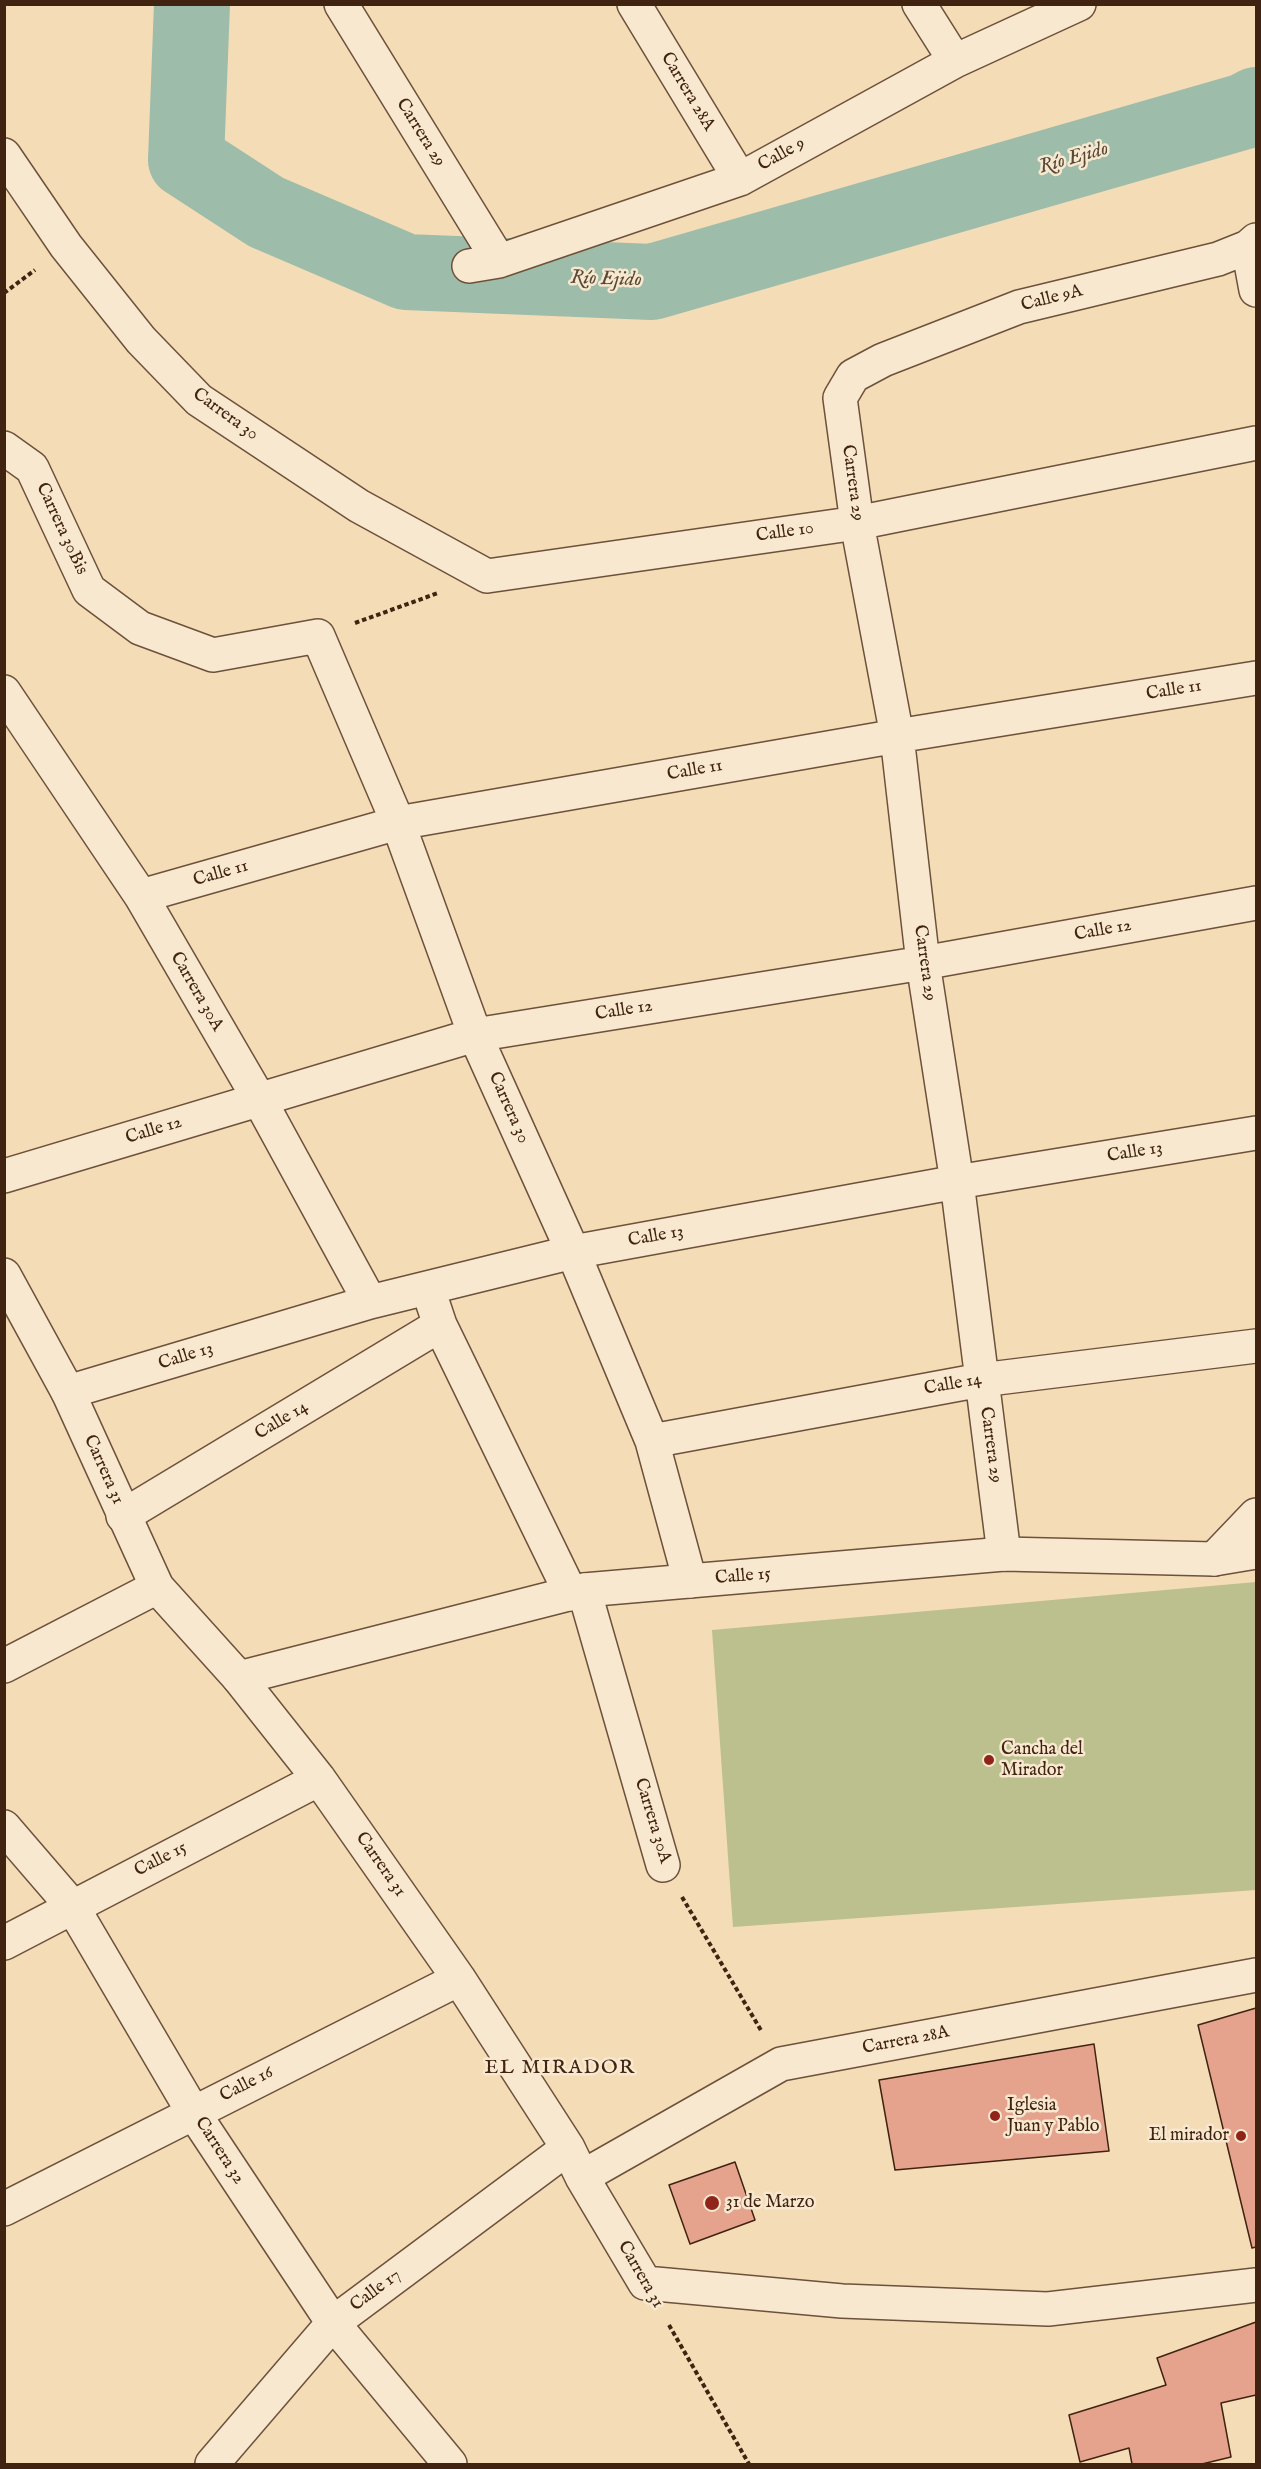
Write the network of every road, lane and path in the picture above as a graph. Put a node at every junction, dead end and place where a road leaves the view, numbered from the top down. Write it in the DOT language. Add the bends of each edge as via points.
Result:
graph roads {
  1 [pos="341,4"];
  2 [pos="634,4"];
  3 [pos="919,4"];
  4 [pos="1079,4"];
  5 [pos="955,61"];
  6 [pos="4,155"];
  7 [pos="740,179"];
  8 [pos="1252,243"];
  9 [pos="484,263"];
  10 [pos="1257,290"];
  11 [pos="853,376"];
  12 [pos="1257,443"];
  13 [pos="6,448"];
  14 [pos="857,523"];
  15 [pos="487,576"];
  16 [pos="318,636"];
  17 [pos="1257,678"];
  18 [pos="4,692"];
  19 [pos="897,736"];
  20 [pos="398,823"];
  21 [pos="141,896"];
  22 [pos="1257,903"];
  23 [pos="923,963"];
  24 [pos="475,1035"];
  25 [pos="259,1099"];
  26 [pos="1257,1133"];
  27 [pos="4,1176"];
  28 [pos="957,1182"];
  29 [pos="573,1252"];
  30 [pos="427,1288"];
  31 [pos="9,1295"];
  32 [pos="370,1302"];
  33 [pos="440,1326"];
  34 [pos="1257,1346"];
  35 [pos="981,1380"];
  36 [pos="68,1392"];
  37 [pos="652,1441"];
  38 [pos="1257,1515"];
  39 [pos="123,1516"];
  40 [pos="1257,1552"];
  41 [pos="1004,1554"];
  42 [pos="1214,1559"];
  43 [pos="690,1581"];
  44 [pos="157,1587"];
  45 [pos="578,1592"];
  46 [pos="4,1666"];
  47 [pos="239,1678"];
  48 [pos="319,1779"];
  49 [pos="4,1827"];
  50 [pos="663,1865"];
  51 [pos="72,1906"];
  52 [pos="4,1943"];
  53 [pos="1257,1975"];
  54 [pos="459,1979"];
  55 [pos="781,2064"];
  56 [pos="193,2112"];
  57 [pos="568,2148"];
  58 [pos="582,2177"];
  59 [pos="4,2209"];
  60 [pos="645,2283"];
  61 [pos="1257,2285"];
  62 [pos="333,2323"];
  63 [pos="212,2464"];
  64 [pos="450,2464"];
  65 [pos="749,2464"];
  1 -- 9 [label="street, Carrera 29"];
  2 -- 7 [label="street, Carrera 28A"];
  3 -- 5 [label="street"];
  4 -- 5 [label="street, Calle 9"];
  5 -- 7 [label="street, Calle 9"];
  6 -- 15 [label="street, Carrera 30" via="66,246 127,323 199,400 359,506"];
  7 -- 9 [label="street, Calle 9"];
  8 -- 10 [label="street"];
  8 -- 11 [label="street, Calle 9A" via="1218,259 1019,307 883,360"];
  11 -- 14 [label="street, Carrera 29" via="840,398"];
  12 -- 14 [label="street, Calle 10"];
  13 -- 16 [label="street, Carrera 30Bis" via="32,468 89,590 140,628 213,655"];
  14 -- 15 [label="street, Calle 10"];
  14 -- 19 [label="street, Carrera 29"];
  15 -- 16 [label="path"];
  16 -- 20 [label="street, Carrera 30"];
  17 -- 19 [label="street, Calle 11"];
  18 -- 21 [label="street, Carrera 30A"];
  19 -- 20 [label="street, Calle 11"];
  19 -- 23 [label="street, Carrera 29"];
  20 -- 21 [label="street, Calle 11"];
  20 -- 24 [label="street, Carrera 30"];
  21 -- 25 [label="street, Carrera 30A"];
  22 -- 23 [label="street, Calle 12"];
  23 -- 24 [label="street, Calle 12"];
  23 -- 28 [label="street, Carrera 29"];
  24 -- 25 [label="street, Calle 12"];
  24 -- 29 [label="street, Carrera 30"];
  25 -- 27 [label="street, Calle 12"];
  25 -- 32 [label="street, Carrera 30A"];
  26 -- 28 [label="street, Calle 13"];
  28 -- 29 [label="street, Calle 13"];
  28 -- 35 [label="street, Carrera 29"];
  29 -- 30 [label="street, Calle 13"];
  29 -- 37 [label="street, Carrera 30"];
  30 -- 32 [label="street, Calle 13"];
  30 -- 33 [label="street, Carrera 30A"];
  31 -- 36 [label="street, Carrera 31"];
  32 -- 36 [label="street, Calle 13"];
  33 -- 39 [label="street, Calle 14"];
  33 -- 45 [label="street, Carrera 30A"];
  34 -- 35 [label="street, Calle 14"];
  35 -- 37 [label="street, Calle 14"];
  35 -- 41 [label="street, Carrera 29"];
  36 -- 39 [label="street, Carrera 31"];
  37 -- 43 [label="street, Carrera 30"];
  38 -- 42 [label="street"];
  39 -- 44 [label="street, Carrera 31"];
  40 -- 42 [label="street, Calle 15"];
  41 -- 42 [label="street, Calle 15"];
  41 -- 43 [label="street, Calle 15"];
  43 -- 45 [label="street, Calle 15"];
  44 -- 46 [label="street"];
  44 -- 47 [label="street, Carrera 31"];
  45 -- 47 [label="street, Calle 15"];
  45 -- 50 [label="street, Carrera 30A"];
  47 -- 48 [label="street, Carrera 31"];
  48 -- 51 [label="street, Calle 15"];
  48 -- 54 [label="street, Carrera 31"];
  49 -- 51 [label="street, Carrera 32"];
  50 -- 55 [label="path, Carrera 30A"];
  51 -- 52 [label="street, Calle 15"];
  51 -- 56 [label="street, Carrera 32"];
  53 -- 55 [label="street, Carrera 28A"];
  54 -- 56 [label="street, Calle 16"];
  54 -- 57 [label="street, Carrera 31"];
  55 -- 58 [label="street, Carrera 28A"];
  56 -- 59 [label="street, Calle 16"];
  56 -- 62 [label="street, Carrera 32"];
  57 -- 58 [label="street, Carrera 31"];
  57 -- 62 [label="street, Calle 17"];
  58 -- 60 [label="street, Carrera 31"];
  60 -- 61 [label="street" via="842,2301 1047,2309"];
  60 -- 65 [label="path, Carrera 31"];
  62 -- 63 [label="street, Calle 17"];
  62 -- 64 [label="street, Carrera 32"];
}
